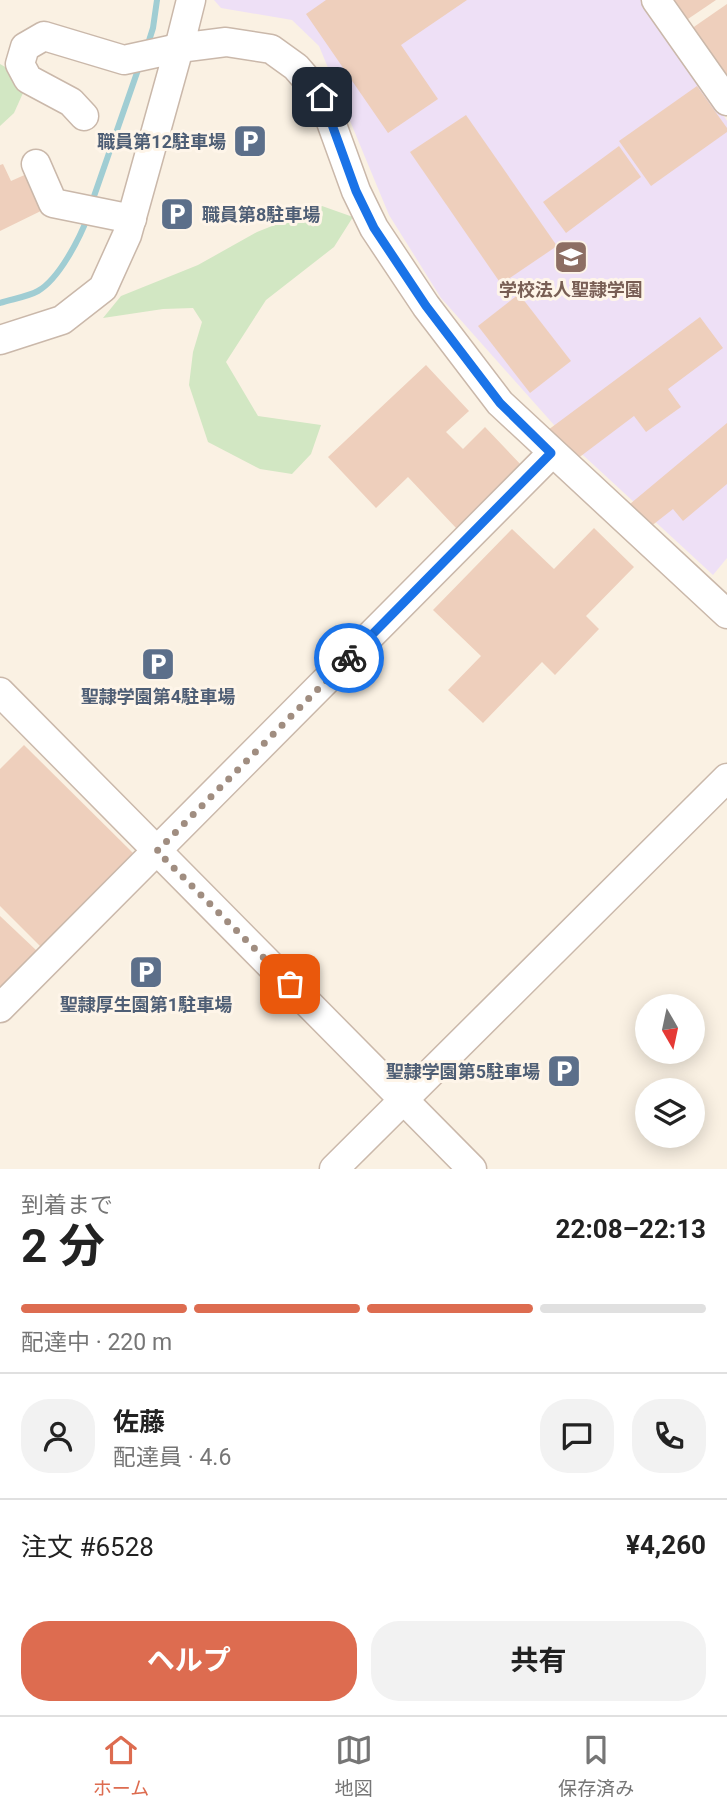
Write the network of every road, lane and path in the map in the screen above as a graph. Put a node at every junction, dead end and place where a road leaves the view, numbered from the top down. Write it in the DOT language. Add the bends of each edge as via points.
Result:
graph roads {
  1 [pos="191,0"];
  2 [pos="656,0"];
  3 [pos="168,51"];
  4 [pos="727,101"];
  5 [pos="84,116"];
  6 [pos="36,164"];
  7 [pos="132,219"];
  8 [pos="0,340"];
  9 [pos="551,453"];
  10 [pos="727,614"];
  11 [pos="0,692"];
  12 [pos="727,778"];
  13 [pos="157,851"];
  14 [pos="0,1008"];
  15 [pos="404,1098"];
  16 [pos="334,1169"];
  17 [pos="472,1169"];
  1 -- 3 [label="street"];
  2 -- 4 [label="street"];
  3 -- 5 [label="street" via="127,60 44,36 25,47 20,64 28,79 71,102"];
  3 -- 7 [label="street"];
  3 -- 9 [label="street" via="226,42 271,50 296,67 322,97 374,228 500,403"];
  6 -- 7 [label="street" via="52,203"];
  7 -- 8 [label="street" via="103,288 62,320"];
  9 -- 10 [label="street"];
  9 -- 13 [label="street"];
  11 -- 13 [label="street"];
  12 -- 15 [label="street"];
  13 -- 14 [label="street"];
  13 -- 15 [label="street"];
  15 -- 16 [label="street"];
  15 -- 17 [label="street"];
}
